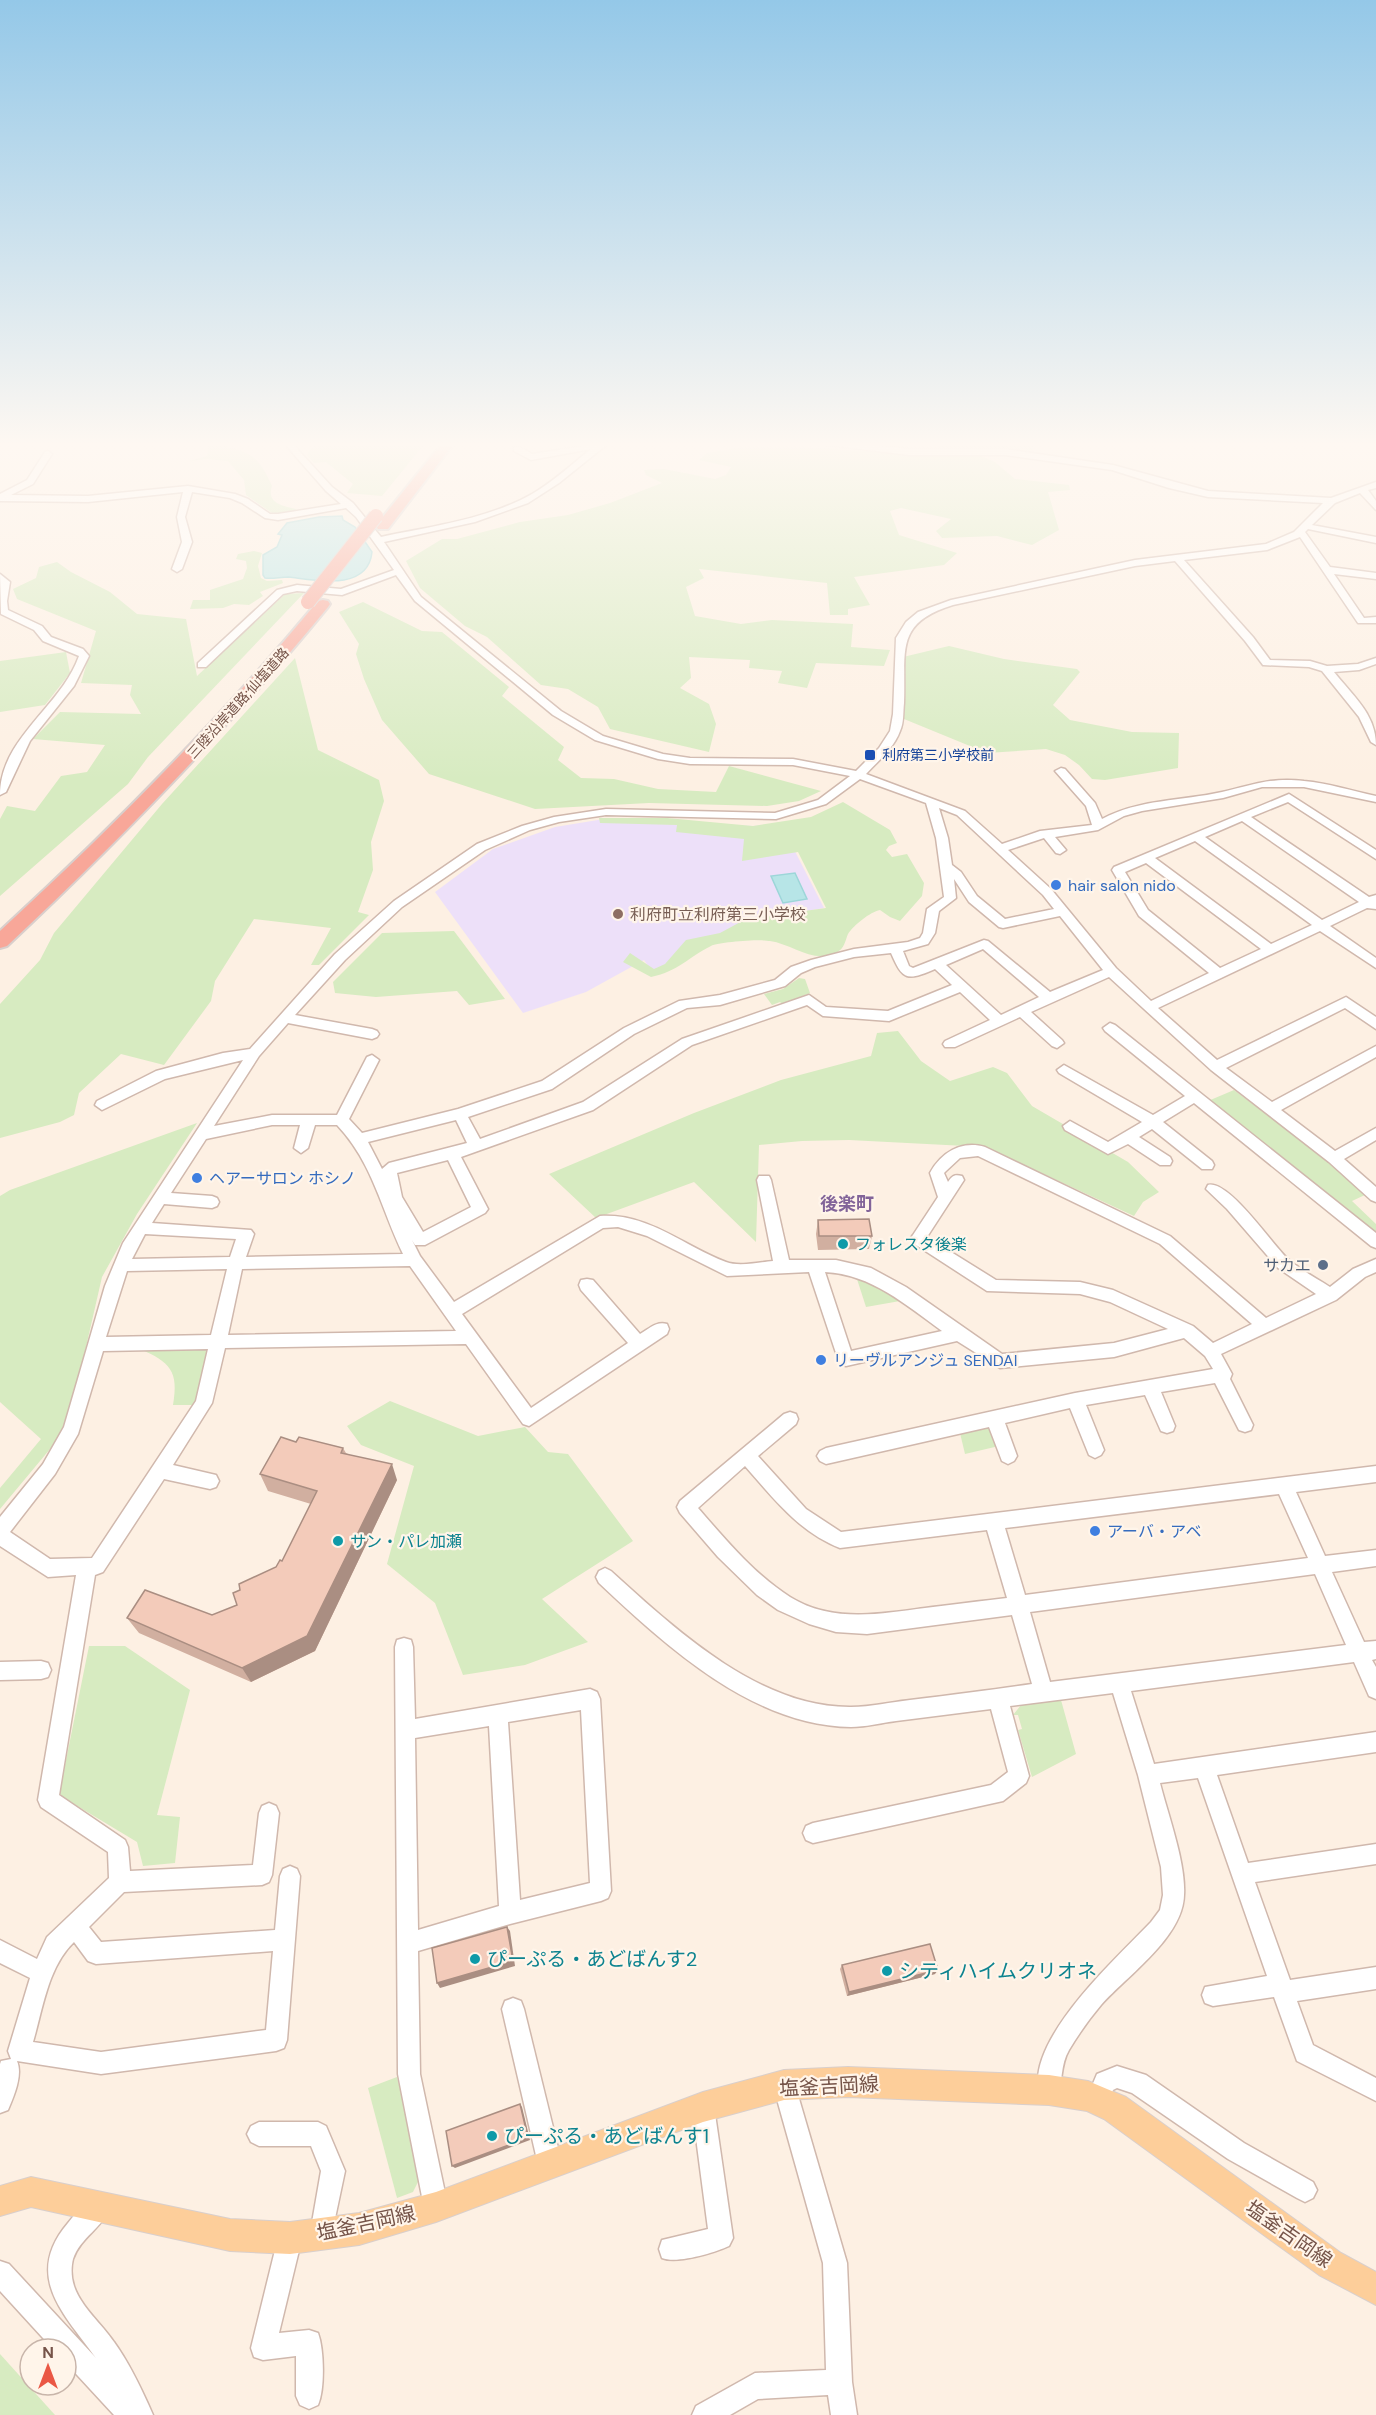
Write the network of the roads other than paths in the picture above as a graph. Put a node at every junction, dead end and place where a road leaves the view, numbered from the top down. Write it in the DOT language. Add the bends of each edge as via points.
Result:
graph roads {
  1 [pos="182,555"];
  2 [pos="354,555"];
  3 [pos="388,555"];
  4 [pos="1197,555"];
  5 [pos="1318,555"];
  6 [pos="1176,557"];
  7 [pos="177,568"];
  8 [pos="1327,570"];
  9 [pos="399,571"];
  10 [pos="1376,576"];
  11 [pos="0,577"];
  12 [pos="316,603"];
  13 [pos="1376,620"];
  14 [pos="1376,661"];
  15 [pos="202,665"];
  16 [pos="1326,669"];
  17 [pos="1376,742"];
  18 [pos="1061,771"];
  19 [pos="858,775"];
  20 [pos="0,792"];
  21 [pos="1376,799"];
  22 [pos="931,801"];
  23 [pos="1242,816"];
  24 [pos="1098,826"];
  25 [pos="1047,834"];
  26 [pos="1196,836"];
  27 [pos="1002,848"];
  28 [pos="1060,850"];
  29 [pos="1376,855"];
  30 [pos="1147,858"];
  31 [pos="945,866"];
  32 [pos="1373,903"];
  33 [pos="1064,911"];
  34 [pos="0,923"];
  35 [pos="1322,925"];
  36 [pos="0,942"];
  37 [pos="895,948"];
  38 [pos="1271,950"];
  39 [pos="937,964"];
  40 [pos="1376,964"];
  41 [pos="1111,970"];
  42 [pos="1220,975"];
  43 [pos="961,986"];
  44 [pos="1049,998"];
  45 [pos="1149,1007"];
  46 [pos="1022,1011"];
  47 [pos="285,1018"];
  48 [pos="1000,1021"];
  49 [pos="1376,1024"];
  50 [pos="1110,1028"];
  51 [pos="372,1034"];
  52 [pos="1057,1043"];
  53 [pos="951,1044"];
  54 [pos="1376,1052"];
  55 [pos="254,1053"];
  56 [pos="372,1059"];
  57 [pos="1216,1067"];
  58 [pos="1064,1070"];
  59 [pos="1196,1096"];
  60 [pos="102,1105"];
  61 [pos="1270,1109"];
  62 [pos="460,1114"];
  63 [pos="309,1120"];
  64 [pos="341,1120"];
  65 [pos="1152,1122"];
  66 [pos="1070,1126"];
  67 [pos="1376,1133"];
  68 [pos="203,1134"];
  69 [pos="1128,1137"];
  70 [pos="359,1139"];
  71 [pos="476,1146"];
  72 [pos="301,1148"];
  73 [pos="452,1154"];
  74 [pos="1334,1158"];
  75 [pos="1165,1161"];
  76 [pos="1207,1164"];
  77 [pos="764,1180"];
  78 [pos="957,1180"];
  79 [pos="1213,1188"];
  80 [pos="1376,1196"];
  81 [pos="945,1197"];
  82 [pos="161,1198"];
  83 [pos="212,1202"];
  84 [pos="141,1228"];
  85 [pos="1376,1242"];
  86 [pos="414,1260"];
  87 [pos="236,1263"];
  88 [pos="121,1265"];
  89 [pos="815,1265"];
  90 [pos="1376,1265"];
  91 [pos="782,1266"];
  92 [pos="587,1285"];
  93 [pos="1330,1295"];
  94 [pos="453,1311"];
  95 [pos="1264,1325"];
  96 [pos="661,1329"];
  97 [pos="1187,1331"];
  98 [pos="959,1334"];
  99 [pos="470,1337"];
  100 [pos="219,1342"];
  101 [pos="96,1344"];
  102 [pos="639,1344"];
  103 [pos="1211,1351"];
  104 [pos="1219,1375"];
  105 [pos="1150,1387"];
  106 [pos="1075,1400"];
  107 [pos="994,1417"];
  108 [pos="790,1419"];
  109 [pos="1245,1425"];
  110 [pos="1167,1426"];
  111 [pos="1095,1450"];
  112 [pos="746,1455"];
  113 [pos="826,1456"];
  114 [pos="1008,1456"];
  115 [pos="159,1470"];
  116 [pos="1376,1474"];
  117 [pos="210,1481"];
  118 [pos="1284,1486"];
  119 [pos="994,1522"];
  120 [pos="0,1531"];
  121 [pos="0,1536"];
  122 [pos="1376,1558"];
  123 [pos="1320,1565"];
  124 [pos="87,1566"];
  125 [pos="605,1578"];
  126 [pos="1017,1605"];
  127 [pos="404,1647"];
  128 [pos="1367,1652"];
  129 [pos="40,1670"];
  130 [pos="0,1671"];
  131 [pos="1119,1683"];
  132 [pos="1376,1689"];
  133 [pos="1044,1693"];
  134 [pos="998,1699"];
  135 [pos="498,1714"];
  136 [pos="405,1730"];
  137 [pos="1376,1742"];
  138 [pos="1204,1767"];
  139 [pos="1148,1775"];
  140 [pos="269,1813"];
  141 [pos="813,1833"];
  142 [pos="1376,1854"];
  143 [pos="1242,1874"];
  144 [pos="290,1876"];
  145 [pos="120,1882"];
  146 [pos="510,1913"];
  147 [pos="75,1926"];
  148 [pos="284,1940"];
  149 [pos="406,1944"];
  150 [pos="0,1951"];
  151 [pos="42,1973"];
  152 [pos="1376,1978"];
  153 [pos="1282,1989"];
  154 [pos="1213,1995"];
  155 [pos="513,2009"];
  156 [pos="9,2069"];
  157 [pos="784,2085"];
  158 [pos="1049,2090"];
  159 [pos="1376,2090"];
  160 [pos="1097,2100"];
  161 [pos="0,2102"];
  162 [pos="703,2107"];
  163 [pos="259,2134"];
  164 [pos="550,2164"];
  165 [pos="1305,2190"];
  166 [pos="0,2201"];
  167 [pos="99,2207"];
  168 [pos="436,2207"];
  169 [pos="322,2234"];
  170 [pos="290,2238"];
  171 [pos="671,2249"];
  172 [pos="0,2273"];
  173 [pos="1376,2289"];
  174 [pos="839,2382"];
  175 [pos="309,2396"];
  176 [pos="131,2415"];
  177 [pos="140,2415"];
  178 [pos="705,2415"];
  179 [pos="844,2415"];
  1 -- 7 [label="street"];
  2 -- 12 [label="highway, 三陸沿岸道路;仙塩道路"];
  3 -- 9 [label="street"];
  4 -- 6 [label="street"];
  5 -- 8 [label="street"];
  6 -- 16 [label="street" via="1267,663 1310,664"];
  6 -- 19 [label="street" via="1114,567 925,611 905,628 901,638 895,730 883,750"];
  8 -- 10 [label="street"];
  8 -- 13 [label="street" via="1361,621"];
  9 -- 15 [label="street" via="342,592 297,588 280,592"];
  9 -- 19 [label="street" via="411,592 434,613 557,713 599,738 675,760 793,762"];
  11 -- 20 [label="street" via="5,582 1,600 4,612 84,656 56,704 26,740"];
  12 -- 34 [label="highway, 三陸沿岸道路;仙塩道路" via="151,779"];
  12 -- 36 [label="highway, 三陸沿岸道路;仙塩道路" via="237,706 78,870"];
  14 -- 16 [label="street" via="1359,667"];
  16 -- 17 [label="street" via="1364,716"];
  18 -- 24 [label="street" via="1090,806"];
  19 -- 22 [label="street"];
  19 -- 47 [label="street" via="822,802 791,813 764,817 587,813 503,836 398,904 340,957"];
  21 -- 24 [label="street" via="1304,784 1261,784 1223,795 1141,808"];
  22 -- 27 [label="street" via="962,813"];
  22 -- 31 [label="street"];
  23 -- 26 [label="street"];
  23 -- 29 [label="street" via="1289,796"];
  23 -- 32 [label="street"];
  24 -- 25 [label="street"];
  25 -- 27 [label="street"];
  25 -- 28 [label="street"];
  26 -- 30 [label="street"];
  26 -- 35 [label="street"];
  27 -- 33 [label="street"];
  30 -- 38 [label="street"];
  30 -- 42 [label="street" via="1118,870 1143,913"];
  31 -- 33 [label="street" via="957,875 973,899 1004,924"];
  31 -- 37 [label="street" via="950,898 933,909 929,933 924,940"];
  32 -- 35 [label="street"];
  33 -- 41 [label="street"];
  35 -- 38 [label="street"];
  35 -- 40 [label="street"];
  37 -- 39 [label="street" via="904,968 912,974"];
  37 -- 62 [label="street" via="811,964 780,983 720,1000 684,1004 629,1031 547,1085"];
  38 -- 42 [label="street"];
  39 -- 43 [label="street"];
  39 -- 44 [label="street" via="984,944"];
  41 -- 44 [label="street"];
  41 -- 45 [label="street"];
  42 -- 45 [label="street"];
  43 -- 48 [label="street"];
  43 -- 71 [label="street" via="889,1016 823,1011 809,999 687,1042 588,1106"];
  44 -- 46 [label="street"];
  45 -- 57 [label="street"];
  46 -- 48 [label="street"];
  46 -- 52 [label="street"];
  47 -- 51 [label="street"];
  47 -- 55 [label="street"];
  48 -- 53 [label="street"];
  49 -- 57 [label="street" via="1346,1002"];
  50 -- 59 [label="street"];
  54 -- 61 [label="street"];
  55 -- 60 [label="street" via="161,1075"];
  55 -- 68 [label="street"];
  56 -- 64 [label="street"];
  57 -- 61 [label="street"];
  58 -- 65 [label="street"];
  59 -- 65 [label="street"];
  59 -- 85 [label="street"];
  61 -- 74 [label="street"];
  62 -- 70 [label="street"];
  62 -- 71 [label="street"];
  63 -- 64 [label="street"];
  63 -- 68 [label="street" via="272,1120"];
  63 -- 72 [label="street"];
  64 -- 70 [label="street"];
  65 -- 69 [label="street"];
  65 -- 76 [label="street"];
  66 -- 69 [label="street" via="1108,1149"];
  67 -- 74 [label="street"];
  68 -- 82 [label="street"];
  69 -- 75 [label="street"];
  70 -- 86 [label="street"];
  71 -- 73 [label="street"];
  73 -- 73 [label="street" via="389,1169 395,1197 420,1241 480,1209"];
  74 -- 80 [label="street"];
  77 -- 91 [label="street"];
  78 -- 81 [label="street"];
  79 -- 93 [label="street" via="1283,1264"];
  81 -- 95 [label="street" via="938,1173 943,1162 966,1150 980,1151 1165,1240"];
  81 -- 97 [label="street" via="918,1239 993,1286 1080,1288 1113,1296"];
  82 -- 83 [label="street"];
  82 -- 84 [label="street"];
  84 -- 87 [label="street" via="246,1234"];
  84 -- 88 [label="street"];
  86 -- 87 [label="street"];
  86 -- 94 [label="street"];
  87 -- 88 [label="street"];
  87 -- 100 [label="street"];
  88 -- 101 [label="street"];
  89 -- 91 [label="street"];
  89 -- 98 [label="street" via="865,1272"];
  89 -- 98 [label="street" via="846,1359"];
  90 -- 93 [label="street"];
  91 -- 94 [label="street" via="727,1270 652,1231 618,1221 600,1222"];
  92 -- 102 [label="street"];
  93 -- 95 [label="street"];
  94 -- 99 [label="street"];
  95 -- 103 [label="street"];
  96 -- 102 [label="street"];
  97 -- 98 [label="street" via="1114,1350 1000,1360"];
  97 -- 103 [label="street"];
  99 -- 100 [label="street"];
  99 -- 102 [label="street" via="529,1419"];
  100 -- 101 [label="street"];
  100 -- 115 [label="street" via="204,1403"];
  101 -- 120 [label="street" via="72,1429"];
  103 -- 104 [label="street" via="1224,1374"];
  104 -- 105 [label="street"];
  104 -- 109 [label="street"];
  105 -- 106 [label="street"];
  105 -- 110 [label="street"];
  106 -- 107 [label="street"];
  106 -- 111 [label="street"];
  107 -- 113 [label="street"];
  107 -- 114 [label="street"];
  108 -- 112 [label="street"];
  112 -- 119 [label="street" via="805,1518 840,1540"];
  112 -- 126 [label="street" via="686,1507 755,1585 778,1602 842,1626"];
  115 -- 117 [label="street"];
  115 -- 124 [label="street" via="96,1566"];
  116 -- 118 [label="street"];
  118 -- 119 [label="street"];
  118 -- 123 [label="street"];
  119 -- 126 [label="street"];
  121 -- 124 [label="street" via="48,1568"];
  122 -- 123 [label="street"];
  123 -- 126 [label="street"];
  123 -- 128 [label="street"];
  124 -- 145 [label="street" via="48,1800 118,1847"];
  125 -- 134 [label="street" via="652,1620 716,1668 751,1691 780,1703 851,1717"];
  126 -- 133 [label="street"];
  127 -- 136 [label="street"];
  128 -- 131 [label="street"];
  128 -- 132 [label="street"];
  129 -- 130 [label="street"];
  131 -- 133 [label="street"];
  131 -- 139 [label="street"];
  133 -- 134 [label="street"];
  134 -- 141 [label="street" via="1018,1776 996,1794"];
  135 -- 136 [label="street"];
  135 -- 146 [label="street"];
  135 -- 146 [label="street" via="590,1699 601,1891"];
  136 -- 149 [label="street"];
  137 -- 138 [label="street"];
  138 -- 139 [label="street"];
  138 -- 143 [label="street"];
  139 -- 158 [label="street" via="1171,1867 1173,1895 1169,1915 1092,1999 1060,2044 1052,2064"];
  140 -- 145 [label="street" via="262,1875"];
  142 -- 143 [label="street"];
  143 -- 153 [label="street"];
  144 -- 148 [label="street"];
  145 -- 147 [label="street"];
  146 -- 149 [label="street"];
  147 -- 148 [label="street" via="96,1953"];
  147 -- 151 [label="street" via="55,1945"];
  148 -- 151 [label="street" via="276,2040 101,2063 19,2051"];
  149 -- 168 [label="street" via="409,2074"];
  150 -- 151 [label="street"];
  152 -- 153 [label="street"];
  153 -- 154 [label="street"];
  153 -- 159 [label="street" via="1305,2053"];
  155 -- 164 [label="street"];
  156 -- 161 [label="street"];
  157 -- 158 [label="main road, 塩釜吉岡線" via="848,2082"];
  157 -- 162 [label="main road, 塩釜吉岡線"];
  157 -- 174 [label="street" via="835,2263"];
  158 -- 160 [label="main road, 塩釜吉岡線"];
  160 -- 165 [label="street" via="1105,2082 1117,2077 1138,2084 1236,2151"];
  160 -- 173 [label="main road, 塩釜吉岡線" via="1115,2108 1330,2264"];
  162 -- 164 [label="main road, 塩釜吉岡線"];
  162 -- 171 [label="street" via="721,2238"];
  163 -- 169 [label="street" via="318,2134 333,2171"];
  164 -- 168 [label="main road, 塩釜吉岡線"];
  166 -- 167 [label="main road, 塩釜吉岡線" via="31,2192"];
  167 -- 170 [label="main road, 塩釜吉岡線" via="230,2235"];
  167 -- 177 [label="street" via="71,2238 61,2257 58,2283 106,2351"];
  168 -- 169 [label="main road, 塩釜吉岡線" via="358,2229"];
  169 -- 170 [label="main road, 塩釜吉岡線"];
  170 -- 175 [label="street" via="263,2348 309,2342"];
  172 -- 176 [label="street"];
  174 -- 178 [label="street" via="755,2386"];
  174 -- 179 [label="street"];
}
